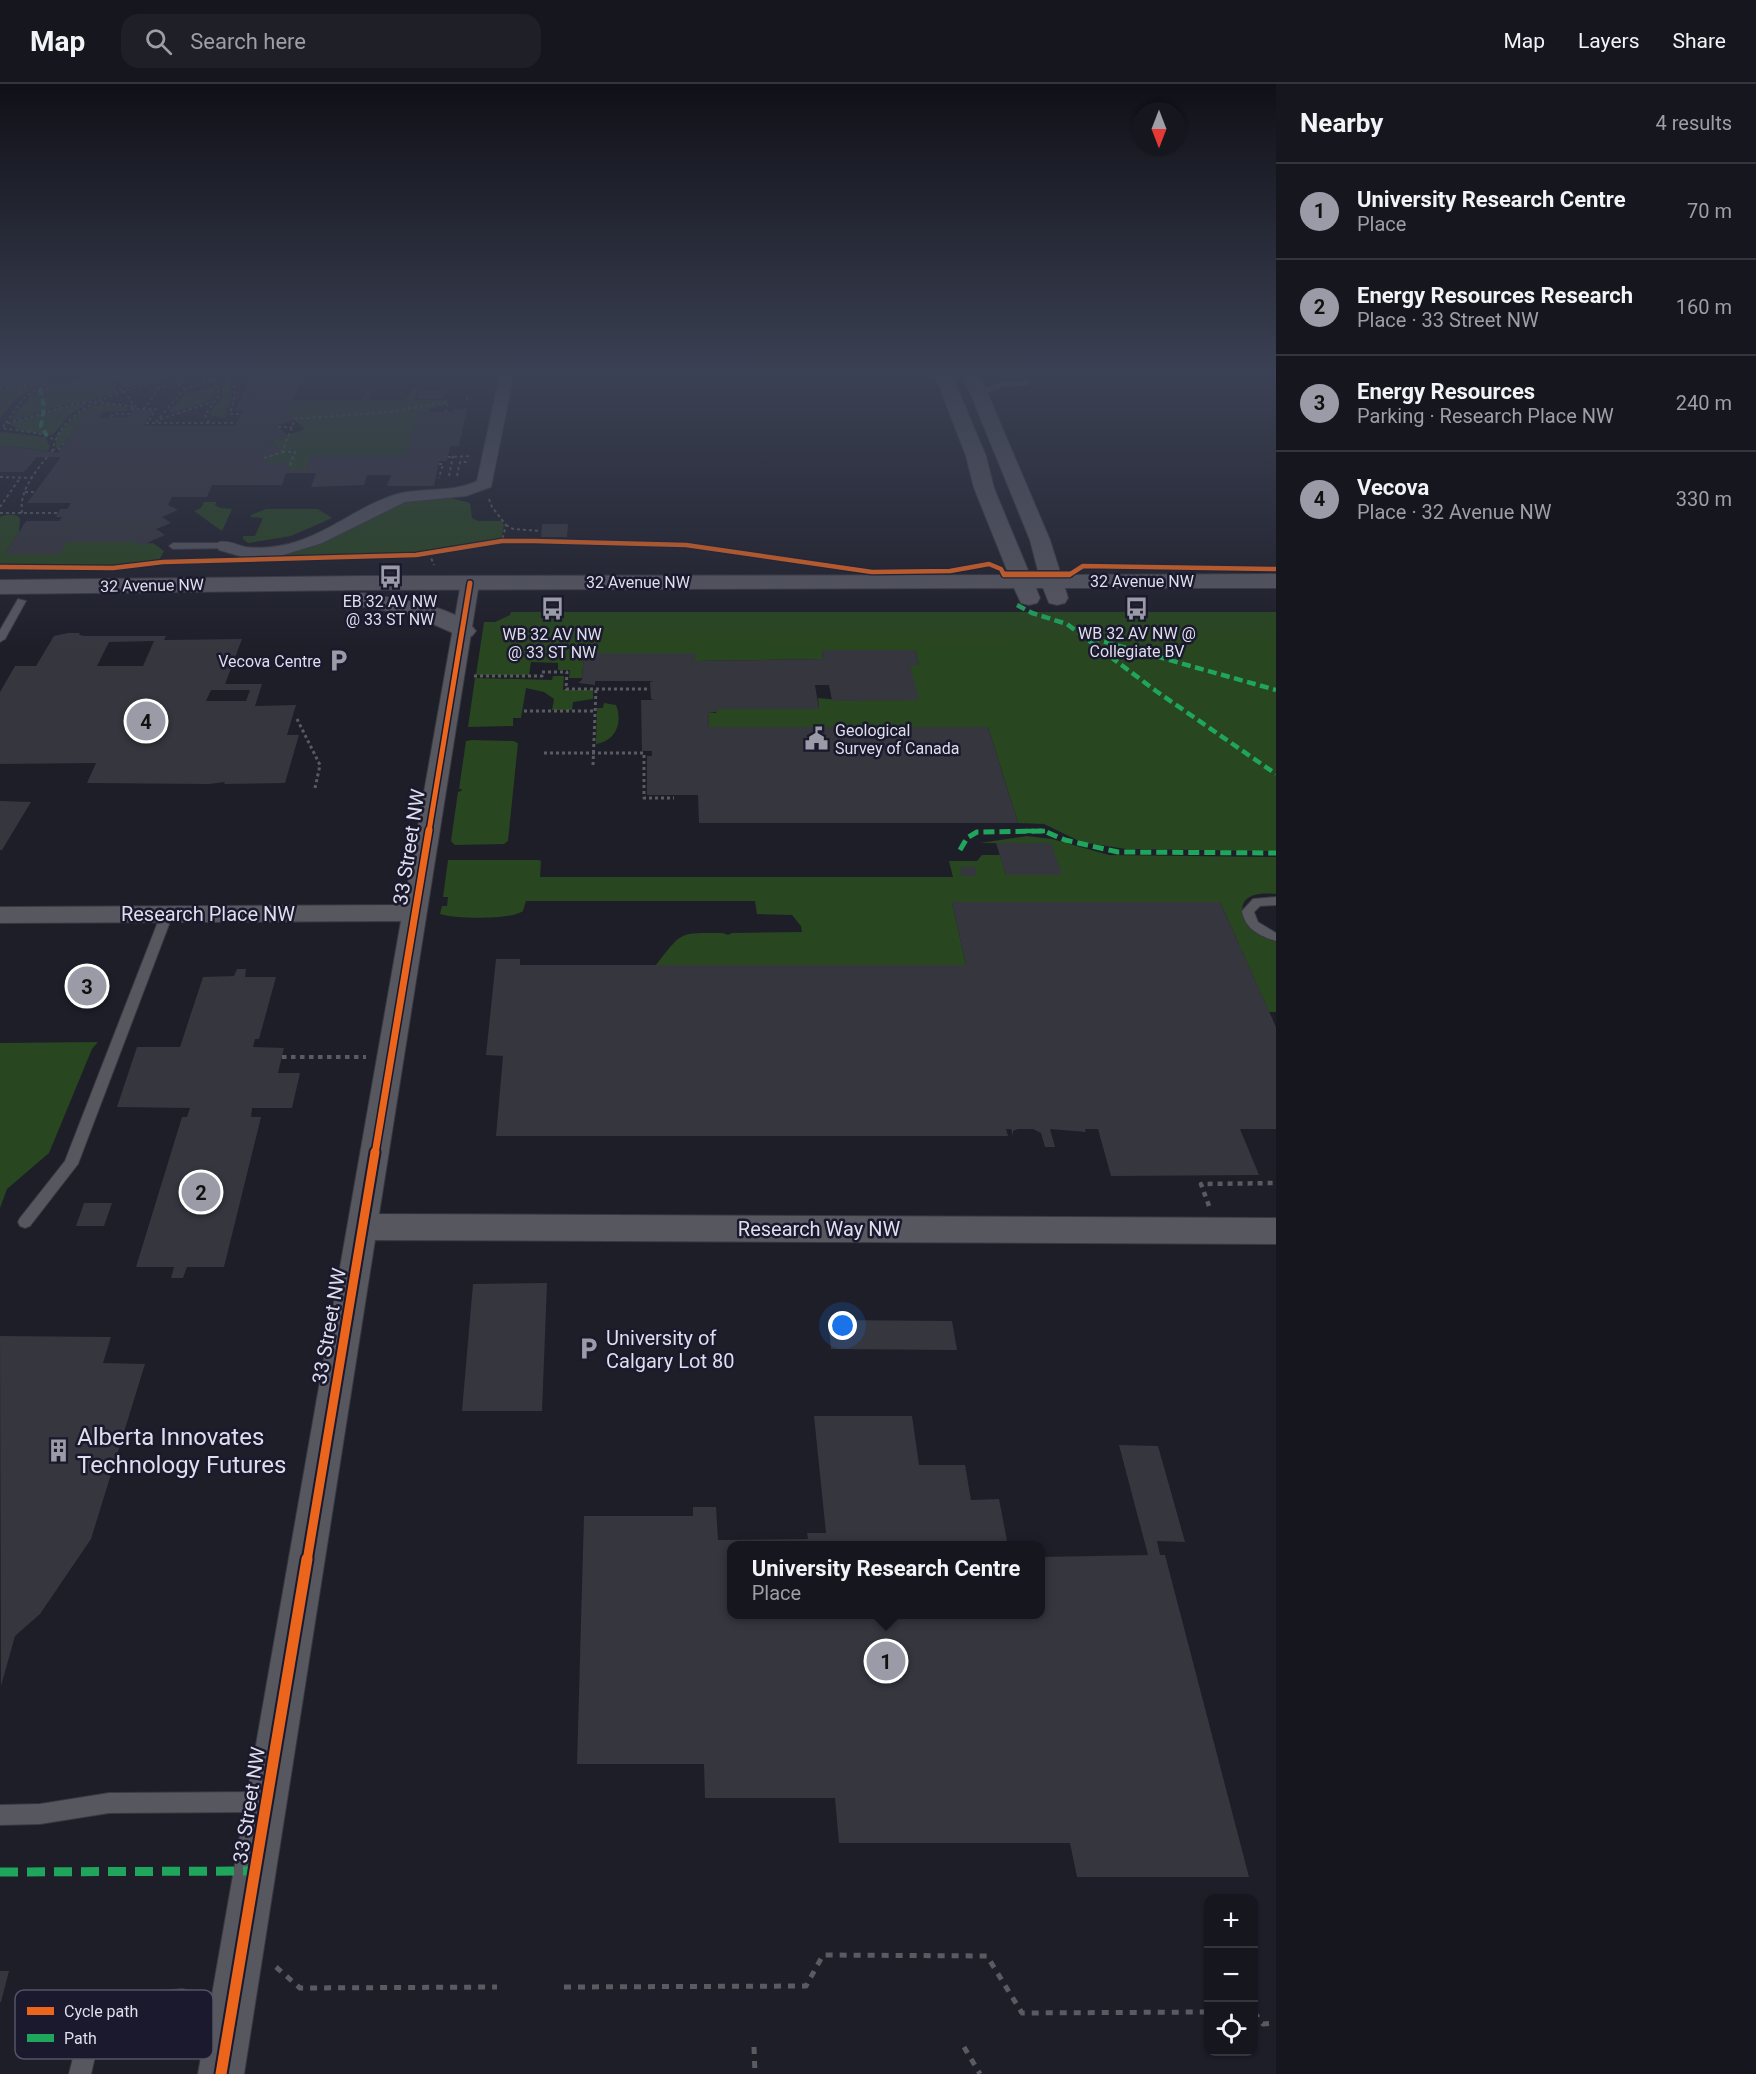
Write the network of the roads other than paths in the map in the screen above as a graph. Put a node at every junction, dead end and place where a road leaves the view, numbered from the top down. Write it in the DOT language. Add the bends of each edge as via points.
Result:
graph roads {
  1 [pos="489,466"];
  2 [pos="979,466"];
  3 [pos="1008,466"];
  4 [pos="453,493"];
  5 [pos="376,500"];
  6 [pos="1000,528"];
  7 [pos="1040,540"];
  8 [pos="173,546"];
  9 [pos="225,546"];
  10 [pos="937,581"];
  11 [pos="1120,581"];
  12 [pos="1276,581"];
  13 [pos="1026,589"];
  14 [pos="1054,589"];
  15 [pos="5,592"];
  16 [pos="469,592"];
  17 [pos="1276,597"];
  18 [pos="362,600"];
  19 [pos="464,631"];
  20 [pos="0,639"];
  21 [pos="1276,901"];
  22 [pos="415,913"];
  23 [pos="167,914"];
  24 [pos="0,915"];
  25 [pos="1276,937"];
  26 [pos="25,1222"];
  27 [pos="363,1227"];
  28 [pos="1276,1231"];
  29 [pos="267,1802"];
  30 [pos="0,1815"];
  31 [pos="213,2007"];
  32 [pos="232,2011"];
  33 [pos="84,2059"];
  34 [pos="80,2074"];
  35 [pos="221,2074"];
  1 -- 4 [label="street" via="485,484 468,492"];
  2 -- 6 [label="main road"];
  3 -- 7 [label="main road"];
  4 -- 5 [label="street" via="403,493"];
  4 -- 9 [label="street" via="396,500 323,538 286,549 247,553"];
  6 -- 10 [label="main road" via="1001,556 996,567"];
  6 -- 13 [label="main road"];
  7 -- 11 [label="main road" via="1055,560 1073,571"];
  7 -- 14 [label="main road"];
  8 -- 9 [label="lane"];
  10 -- 13 [label="main road, 32 Avenue NW"];
  10 -- 16 [label="main road, 32 Avenue NW"];
  11 -- 12 [label="main road, 32 Avenue NW"];
  11 -- 14 [label="main road, 32 Avenue NW"];
  13 -- 14 [label="main road, 32 Avenue NW"];
  13 -- 16 [label="main road, 32 Avenue NW"];
  14 -- 17 [label="main road, 32 Avenue NW"];
  15 -- 16 [label="main road, 32 Avenue NW"];
  15 -- 18 [label="main road, 32 Avenue NW"];
  15 -- 20 [label="lane"];
  16 -- 18 [label="main road, 32 Avenue NW"];
  16 -- 19 [label="street, 33 Street NW"];
  18 -- 19 [label="main road" via="437,616"];
  19 -- 22 [label="street, 33 Street NW"];
  21 -- 25 [label="lane" via="1257,902 1248,910 1248,917 1258,929"];
  22 -- 23 [label="street, Research Place NW"];
  22 -- 27 [label="street, 33 Street NW"];
  23 -- 24 [label="street, Research Place NW"];
  23 -- 26 [label="lane" via="71,1164"];
  27 -- 28 [label="street, Research Way NW"];
  27 -- 29 [label="street, 33 Street NW"];
  29 -- 30 [label="lane" via="109,1803 40,1814"];
  29 -- 32 [label="street, 33 Street NW"];
  31 -- 32 [label="lane"];
  32 -- 35 [label="street, 33 Street NW"];
  33 -- 34 [label="lane"];
}
